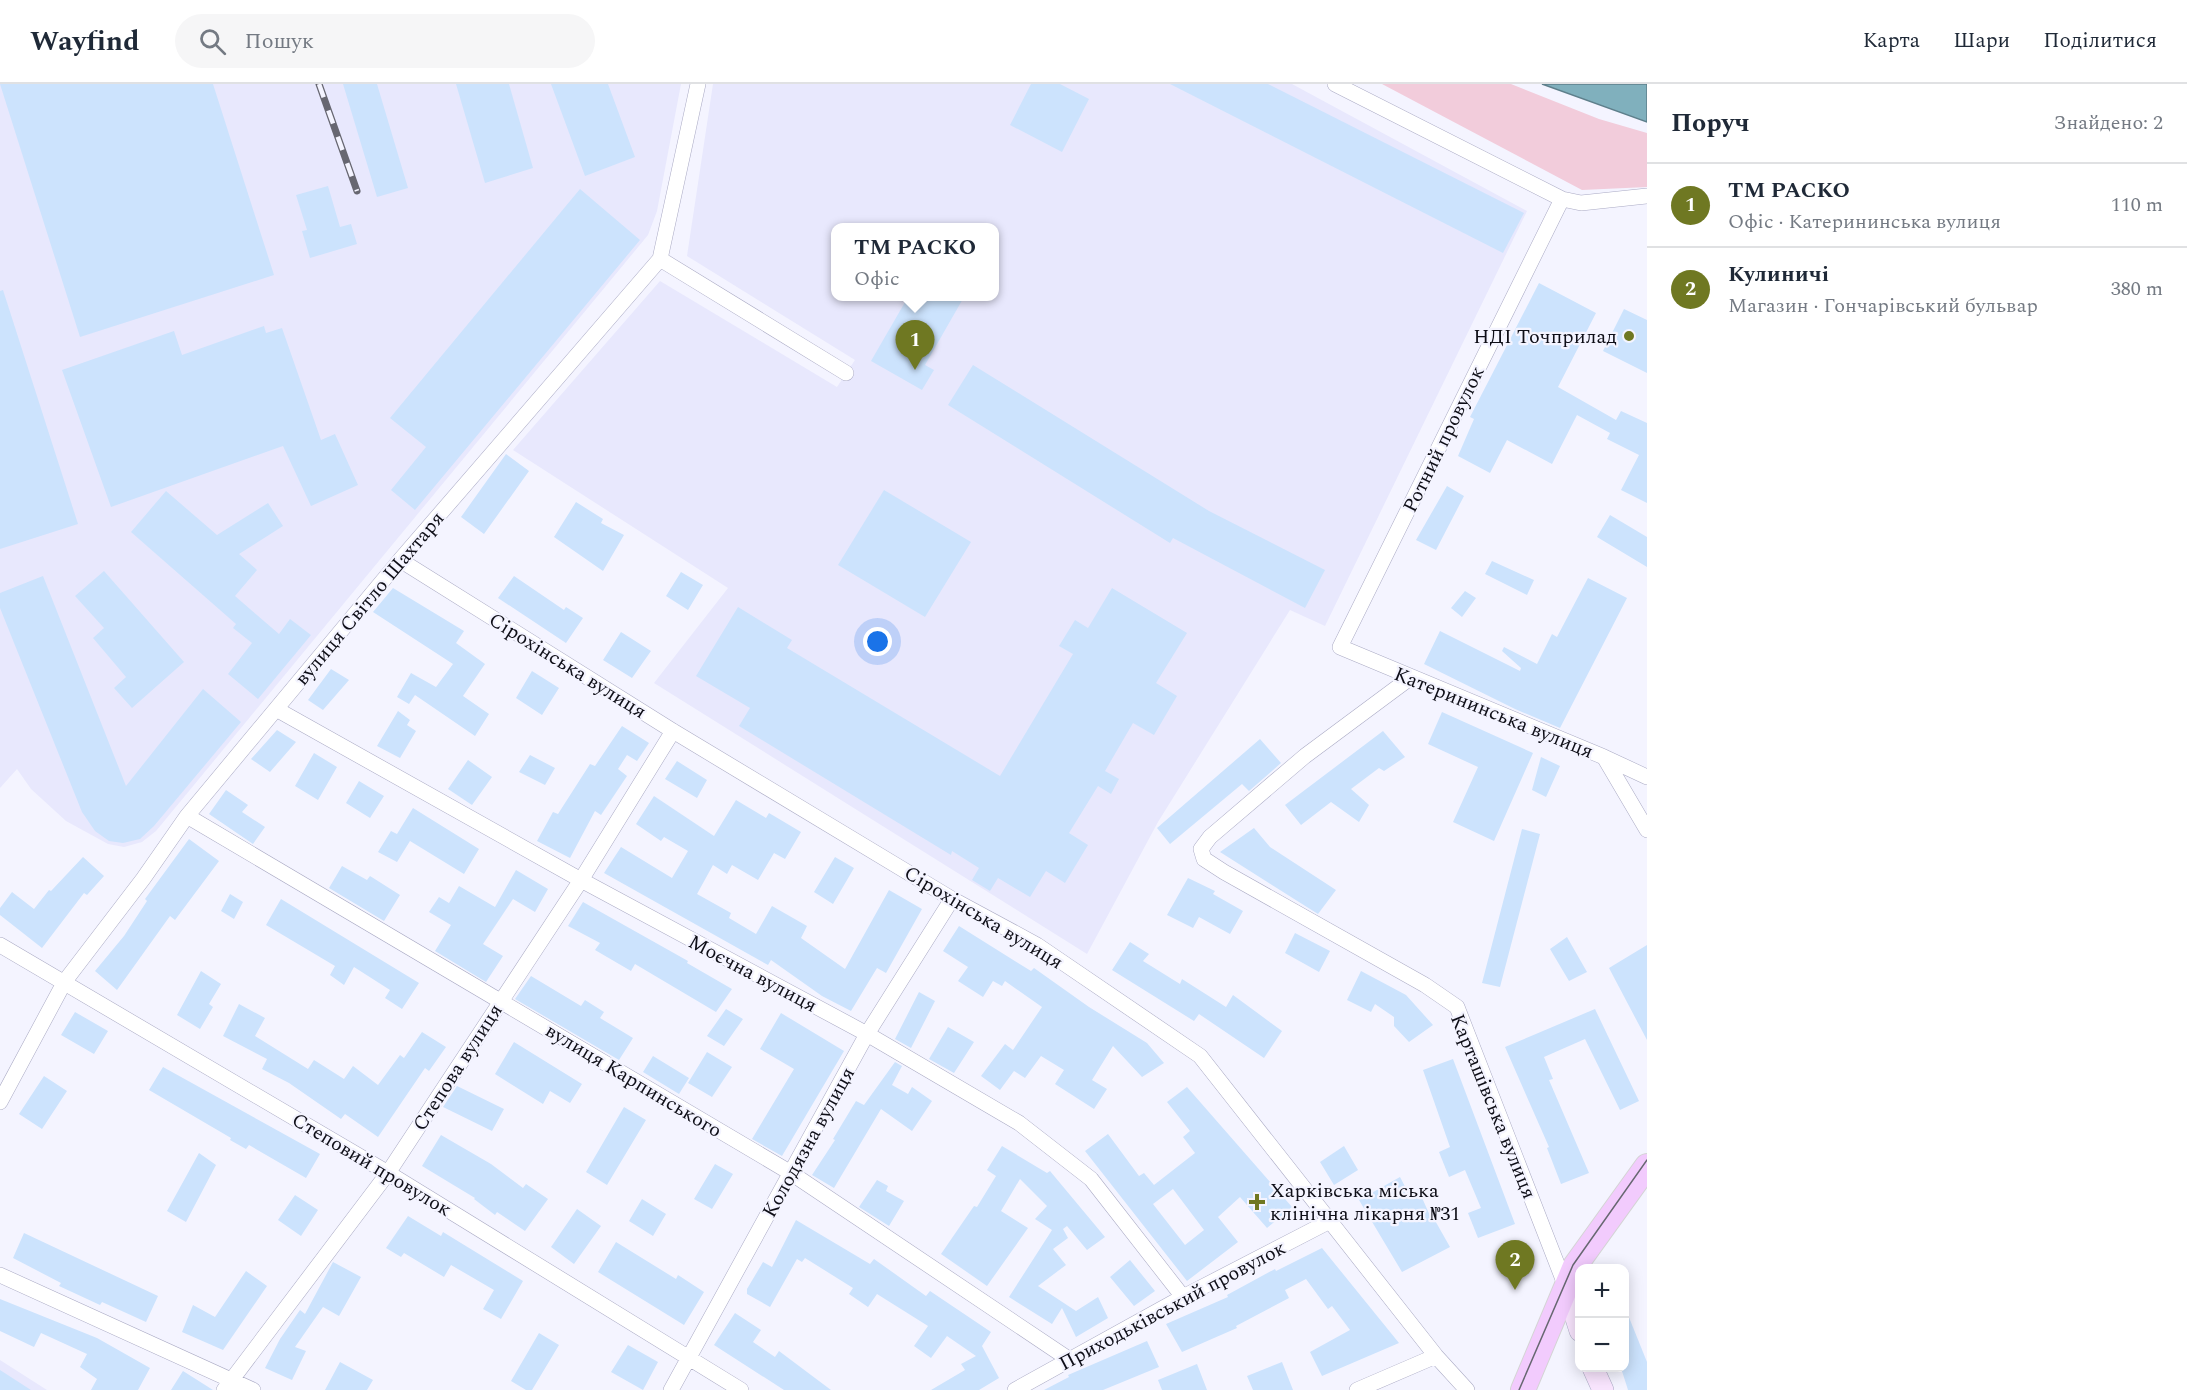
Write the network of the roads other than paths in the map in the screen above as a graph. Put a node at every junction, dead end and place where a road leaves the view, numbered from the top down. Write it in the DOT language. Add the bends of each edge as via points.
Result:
graph roads {
  1 [pos="698,84"];
  2 [pos="1335,84"];
  3 [pos="1647,196"];
  4 [pos="1562,199"];
  5 [pos="660,259"];
  6 [pos="846,373"];
  7 [pos="400,560"];
  8 [pos="1340,648"];
  9 [pos="1410,678"];
  10 [pos="276,708"];
  11 [pos="673,731"];
  12 [pos="1604,757"];
  13 [pos="1647,777"];
  14 [pos="187,816"];
  15 [pos="1647,830"];
  16 [pos="581,880"];
  17 [pos="952,899"];
  18 [pos="0,945"];
  19 [pos="65,981"];
  20 [pos="500,1001"];
  21 [pos="867,1035"];
  22 [pos="0,1102"];
  23 [pos="1647,1166"];
  24 [pos="388,1173"];
  25 [pos="791,1173"];
  26 [pos="1330,1221"];
  27 [pos="0,1275"];
  28 [pos="1566,1287"];
  29 [pos="1183,1297"];
  30 [pos="1576,1318"];
  31 [pos="1436,1356"];
  32 [pos="690,1360"];
  33 [pos="1070,1360"];
  34 [pos="1595,1372"];
  35 [pos="227,1385"];
  36 [pos="253,1390"];
  37 [pos="671,1390"];
  38 [pos="741,1390"];
  39 [pos="1015,1390"];
  40 [pos="1357,1390"];
  41 [pos="1467,1390"];
  42 [pos="1523,1390"];
  43 [pos="1603,1390"];
  1 -- 5 [label="street, вулиця Світло Шахтаря"];
  2 -- 4 [label="street"];
  3 -- 4 [label="street" via="1581,203"];
  4 -- 8 [label="street, Ротний провулок"];
  5 -- 6 [label="street"];
  5 -- 7 [label="street, вулиця Світло Шахтаря"];
  7 -- 10 [label="street, вулиця Світло Шахтаря"];
  7 -- 11 [label="street, Сірохінська вулиця"];
  8 -- 9 [label="street, Катерининська вулиця"];
  9 -- 12 [label="street, Катерининська вулиця"];
  9 -- 28 [label="street, Карташівська вулиця" via="1305,756 1201,849 1204,859 1224,872 1457,1007"];
  10 -- 14 [label="street, вулиця Світло Шахтаря"];
  10 -- 16 [label="street, Моєчна вулиця"];
  11 -- 16 [label="street, Степова вулиця"];
  11 -- 17 [label="street, Сірохінська вулиця"];
  12 -- 13 [label="street"];
  12 -- 15 [label="street, Катерининська вулиця"];
  14 -- 19 [label="street, вулиця Світло Шахтаря"];
  14 -- 20 [label="street, вулиця Карпинського"];
  16 -- 20 [label="street, Степова вулиця"];
  16 -- 21 [label="street, Моєчна вулиця"];
  17 -- 21 [label="street, Колодязна вулиця"];
  17 -- 26 [label="street, Сірохінська вулиця" via="1037,945 1200,1056"];
  18 -- 19 [label="street, Степовий провулок"];
  19 -- 22 [label="street, вулиця Світло Шахтаря"];
  19 -- 24 [label="street, Степовий провулок"];
  20 -- 24 [label="street, Степова вулиця"];
  20 -- 25 [label="street, вулиця Карпинського"];
  21 -- 25 [label="street, Колодязна вулиця"];
  21 -- 29 [label="street, Моєчна вулиця" via="1019,1123 1091,1179"];
  23 -- 28 [label="main road" via="1591,1241"];
  24 -- 32 [label="street, Степовий провулок"];
  24 -- 35 [label="street, Степова вулиця"];
  25 -- 32 [label="street, Колодязна вулиця"];
  25 -- 33 [label="street, вулиця Карпинського"];
  26 -- 29 [label="street, Приходьківський провулок"];
  26 -- 31 [label="street, Сірохінська вулиця"];
  27 -- 35 [label="street"];
  28 -- 30 [label="main road"];
  28 -- 42 [label="main road"];
  29 -- 33 [label="street, Приходьківський провулок"];
  31 -- 40 [label="street"];
  31 -- 41 [label="street, Сірохінська вулиця"];
  32 -- 37 [label="street, Колодязна вулиця"];
  32 -- 38 [label="street, Степовий провулок"];
  33 -- 39 [label="street, Приходьківський провулок"];
  34 -- 43 [label="main road"];
  35 -- 36 [label="street"];
}
